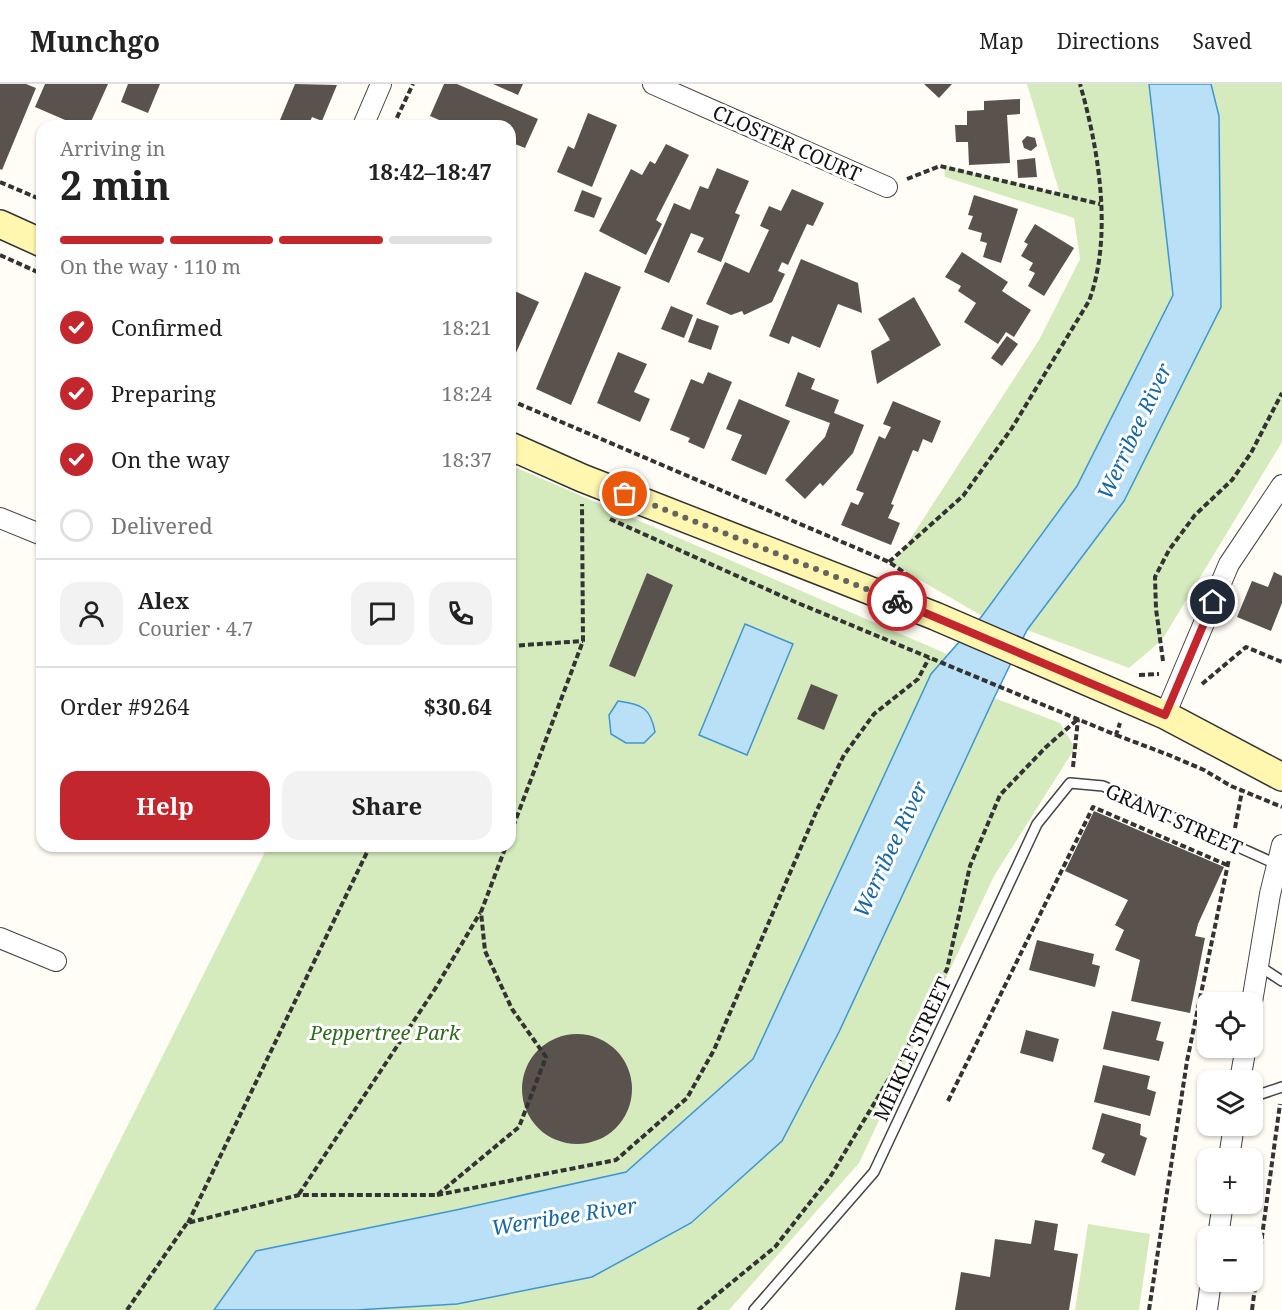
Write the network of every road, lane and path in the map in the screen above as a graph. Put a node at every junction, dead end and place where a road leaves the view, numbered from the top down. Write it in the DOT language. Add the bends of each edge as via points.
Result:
graph roads {
  1 [pos="381,84"];
  2 [pos="413,84"];
  3 [pos="653,84"];
  4 [pos="1080,84"];
  5 [pos="366,120"];
  6 [pos="396,120"];
  7 [pos="0,182"];
  8 [pos="887,187"];
  9 [pos="36,197"];
  10 [pos="1100,204"];
  11 [pos="0,224"];
  12 [pos="36,240"];
  13 [pos="0,255"];
  14 [pos="36,271"];
  15 [pos="1282,393"];
  16 [pos="516,403"];
  17 [pos="516,449"];
  18 [pos="582,477"];
  19 [pos="1282,485"];
  20 [pos="572,502"];
  21 [pos="582,507"];
  22 [pos="593,511"];
  23 [pos="603,516"];
  24 [pos="0,518"];
  25 [pos="36,533"];
  26 [pos="889,562"];
  27 [pos="919,583"];
  28 [pos="583,641"];
  29 [pos="516,646"];
  30 [pos="930,658"];
  31 [pos="1164,663"];
  32 [pos="1165,715"];
  33 [pos="1078,719"];
  34 [pos="1116,735"];
  35 [pos="1282,777"];
  36 [pos="1070,783"];
  37 [pos="1242,790"];
  38 [pos="1282,807"];
  39 [pos="516,819"];
  40 [pos="1233,846"];
  41 [pos="367,852"];
  42 [pos="504,852"];
  43 [pos="1279,854"];
  44 [pos="1227,865"];
  45 [pos="481,912"];
  46 [pos="0,938"];
  47 [pos="56,961"];
  48 [pos="1258,966"];
  49 [pos="1282,981"];
  50 [pos="1254,992"];
  51 [pos="1282,1087"];
  52 [pos="1263,1093"];
  53 [pos="1282,1095"];
  54 [pos="948,1101"];
  55 [pos="299,1195"];
  56 [pos="437,1195"];
  57 [pos="187,1223"];
  58 [pos="1209,1292"];
  59 [pos="128,1310"];
  60 [pos="698,1310"];
  61 [pos="754,1310"];
  62 [pos="1149,1310"];
  63 [pos="1207,1310"];
  64 [pos="1251,1310"];
  1 -- 5 [label="street"];
  2 -- 6 [label="path"];
  3 -- 8 [label="street, CLOSTER COURT"];
  4 -- 10 [label="path" via="1098,157"];
  7 -- 9 [label="path"];
  8 -- 10 [label="path" via="940,166"];
  10 -- 26 [label="path" via="1096,283 1089,302 1012,428 963,496"];
  11 -- 12 [label="main road"];
  13 -- 14 [label="path"];
  15 -- 31 [label="path" via="1251,453 1232,480 1195,515 1155,577"];
  16 -- 26 [label="path"];
  17 -- 18 [label="main road"];
  18 -- 21 [label="path"];
  18 -- 32 [label="main road" via="935,616"];
  19 -- 32 [label="street" via="1229,564"];
  20 -- 21 [label="path"];
  21 -- 22 [label="path"];
  21 -- 28 [label="path"];
  23 -- 30 [label="path"];
  24 -- 25 [label="street"];
  26 -- 27 [label="path"];
  28 -- 29 [label="path"];
  28 -- 39 [label="path"];
  30 -- 33 [label="path"];
  30 -- 56 [label="path" via="918,679 874,714 844,755 714,1050 687,1098 616,1160"];
  32 -- 35 [label="main road"];
  33 -- 36 [label="path"];
  33 -- 60 [label="path" via="1000,795 970,866 947,969 905,1052 830,1177 774,1247"];
  34 -- 37 [label="path" via="1204,770"];
  36 -- 40 [label="lane, GRANT STREET" via="1103,786"];
  36 -- 61 [label="lane, MEIKLE STREET" via="1037,824 874,1172"];
  37 -- 38 [label="path"];
  37 -- 40 [label="path"];
  40 -- 43 [label="lane, GRANT STREET"];
  40 -- 44 [label="path"];
  41 -- 57 [label="path"];
  42 -- 45 [label="path"];
  43 -- 48 [label="street"];
  44 -- 54 [label="path" via="1093,807"];
  44 -- 62 [label="path" via="1188,1061"];
  45 -- 55 [label="path"];
  45 -- 56 [label="path" via="485,951 512,1009 546,1057 519,1128"];
  46 -- 47 [label="street"];
  48 -- 49 [label="lane"];
  48 -- 50 [label="street"];
  51 -- 52 [label="lane"];
  53 -- 64 [label="path"];
  55 -- 56 [label="path"];
  55 -- 57 [label="path"];
  57 -- 59 [label="path"];
  58 -- 63 [label="street"];
}
